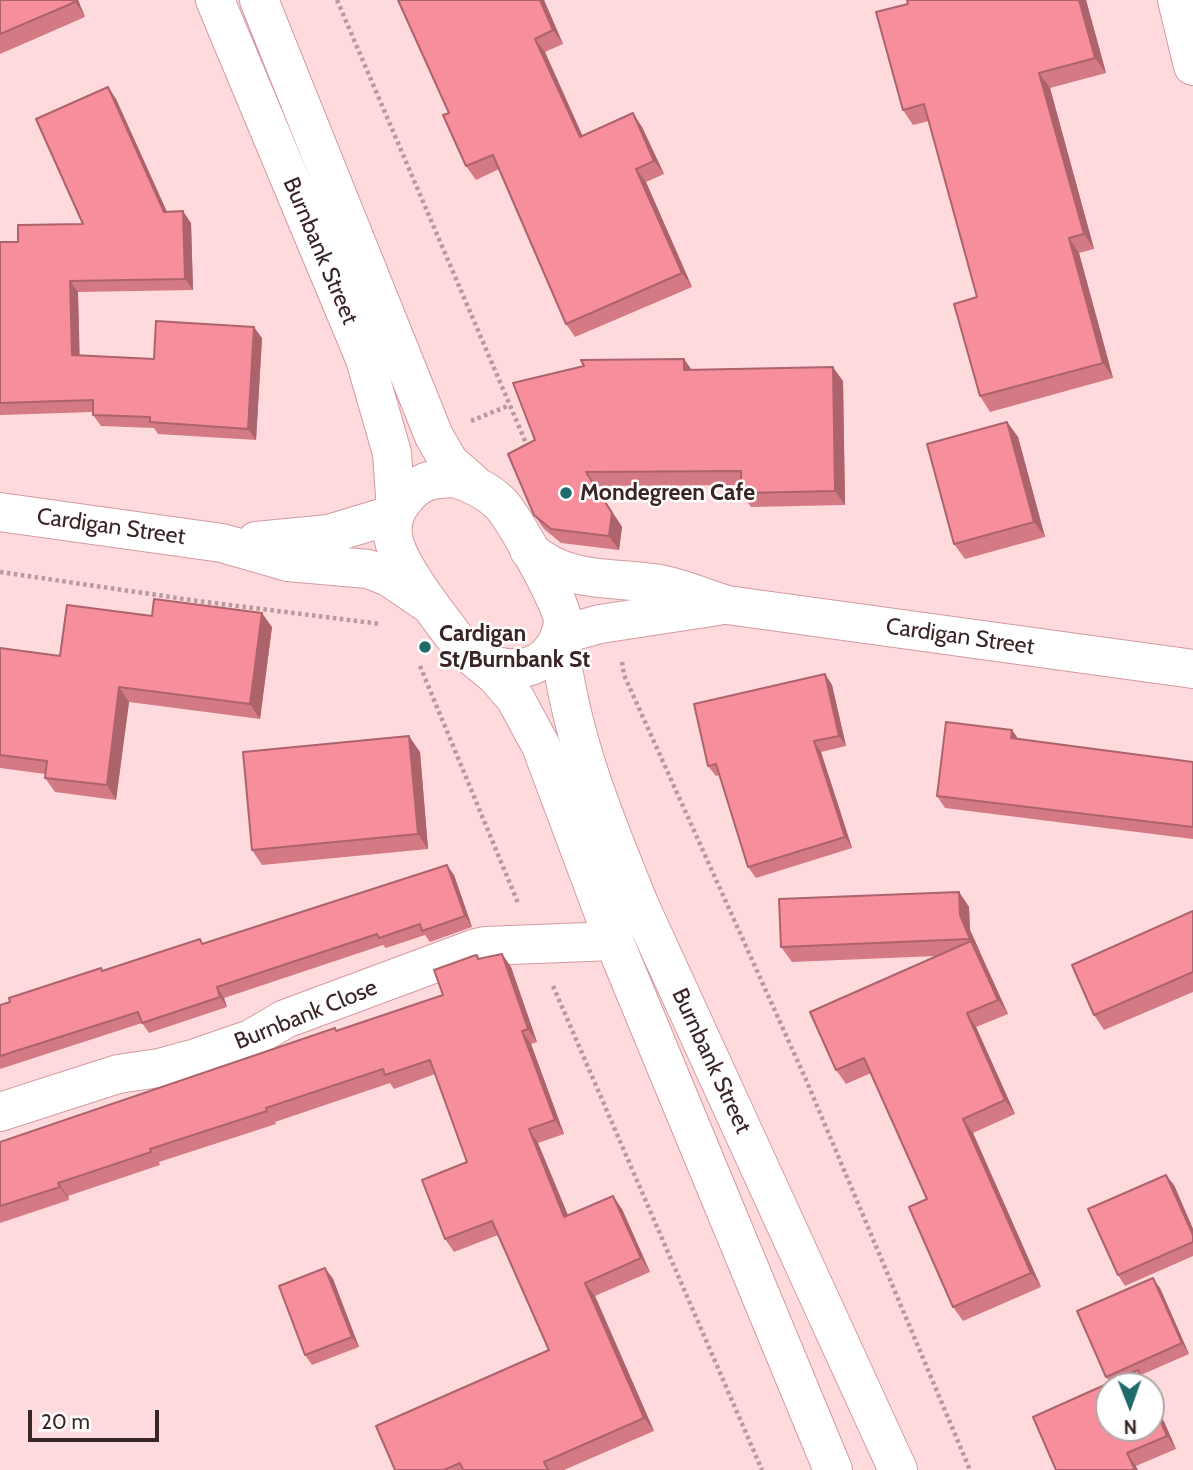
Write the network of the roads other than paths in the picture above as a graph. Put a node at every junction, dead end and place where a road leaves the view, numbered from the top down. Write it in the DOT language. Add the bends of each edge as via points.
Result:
graph roads {
  1 [pos="215,0"];
  2 [pos="259,0"];
  3 [pos="1177,0"];
  4 [pos="1193,66"];
  5 [pos="473,483"];
  6 [pos="0,512"];
  7 [pos="395,512"];
  8 [pos="222,543"];
  9 [pos="529,550"];
  10 [pos="727,605"];
  11 [pos="435,610"];
  12 [pos="560,637"];
  13 [pos="473,657"];
  14 [pos="1193,669"];
  15 [pos="614,942"];
  16 [pos="0,1112"];
  17 [pos="833,1470"];
  18 [pos="898,1470"];
  1 -- 7 [label="main road, Burnbank Street" via="365,359 392,453"];
  2 -- 5 [label="main road, Burnbank Street" via="434,436 449,462"];
  3 -- 4 [label="main road"];
  5 -- 7 [label="main road" via="432,479 414,487"];
  5 -- 9 [label="main road, Burnbank Street" via="501,504"];
  6 -- 8 [label="main road, Cardigan Street"];
  7 -- 8 [label="main road, Cardigan Street" via="311,537"];
  7 -- 11 [label="main road, Burnbank Street" via="393,535 398,556"];
  8 -- 11 [label="main road, Cardigan Street" via="288,562 368,569 389,577"];
  9 -- 10 [label="main road, Cardigan Street" via="550,565 576,574 662,584"];
  9 -- 12 [label="main road, Burnbank Street" via="558,601 563,620"];
  10 -- 12 [label="main road, Cardigan Street" via="616,622"];
  10 -- 14 [label="main road, Cardigan Street"];
  11 -- 13 [label="main road, Burnbank Street"];
  12 -- 13 [label="main road" via="546,659 529,667 504,669"];
  12 -- 18 [label="main road, Burnbank Street" via="563,678 580,751 615,845"];
  13 -- 15 [label="main road, Burnbank Street" via="506,687 533,729"];
  15 -- 16 [label="main road, Burnbank Close" via="476,948 285,1019 251,1039 196,1058 118,1074"];
  15 -- 17 [label="main road, Burnbank Street"];
}
